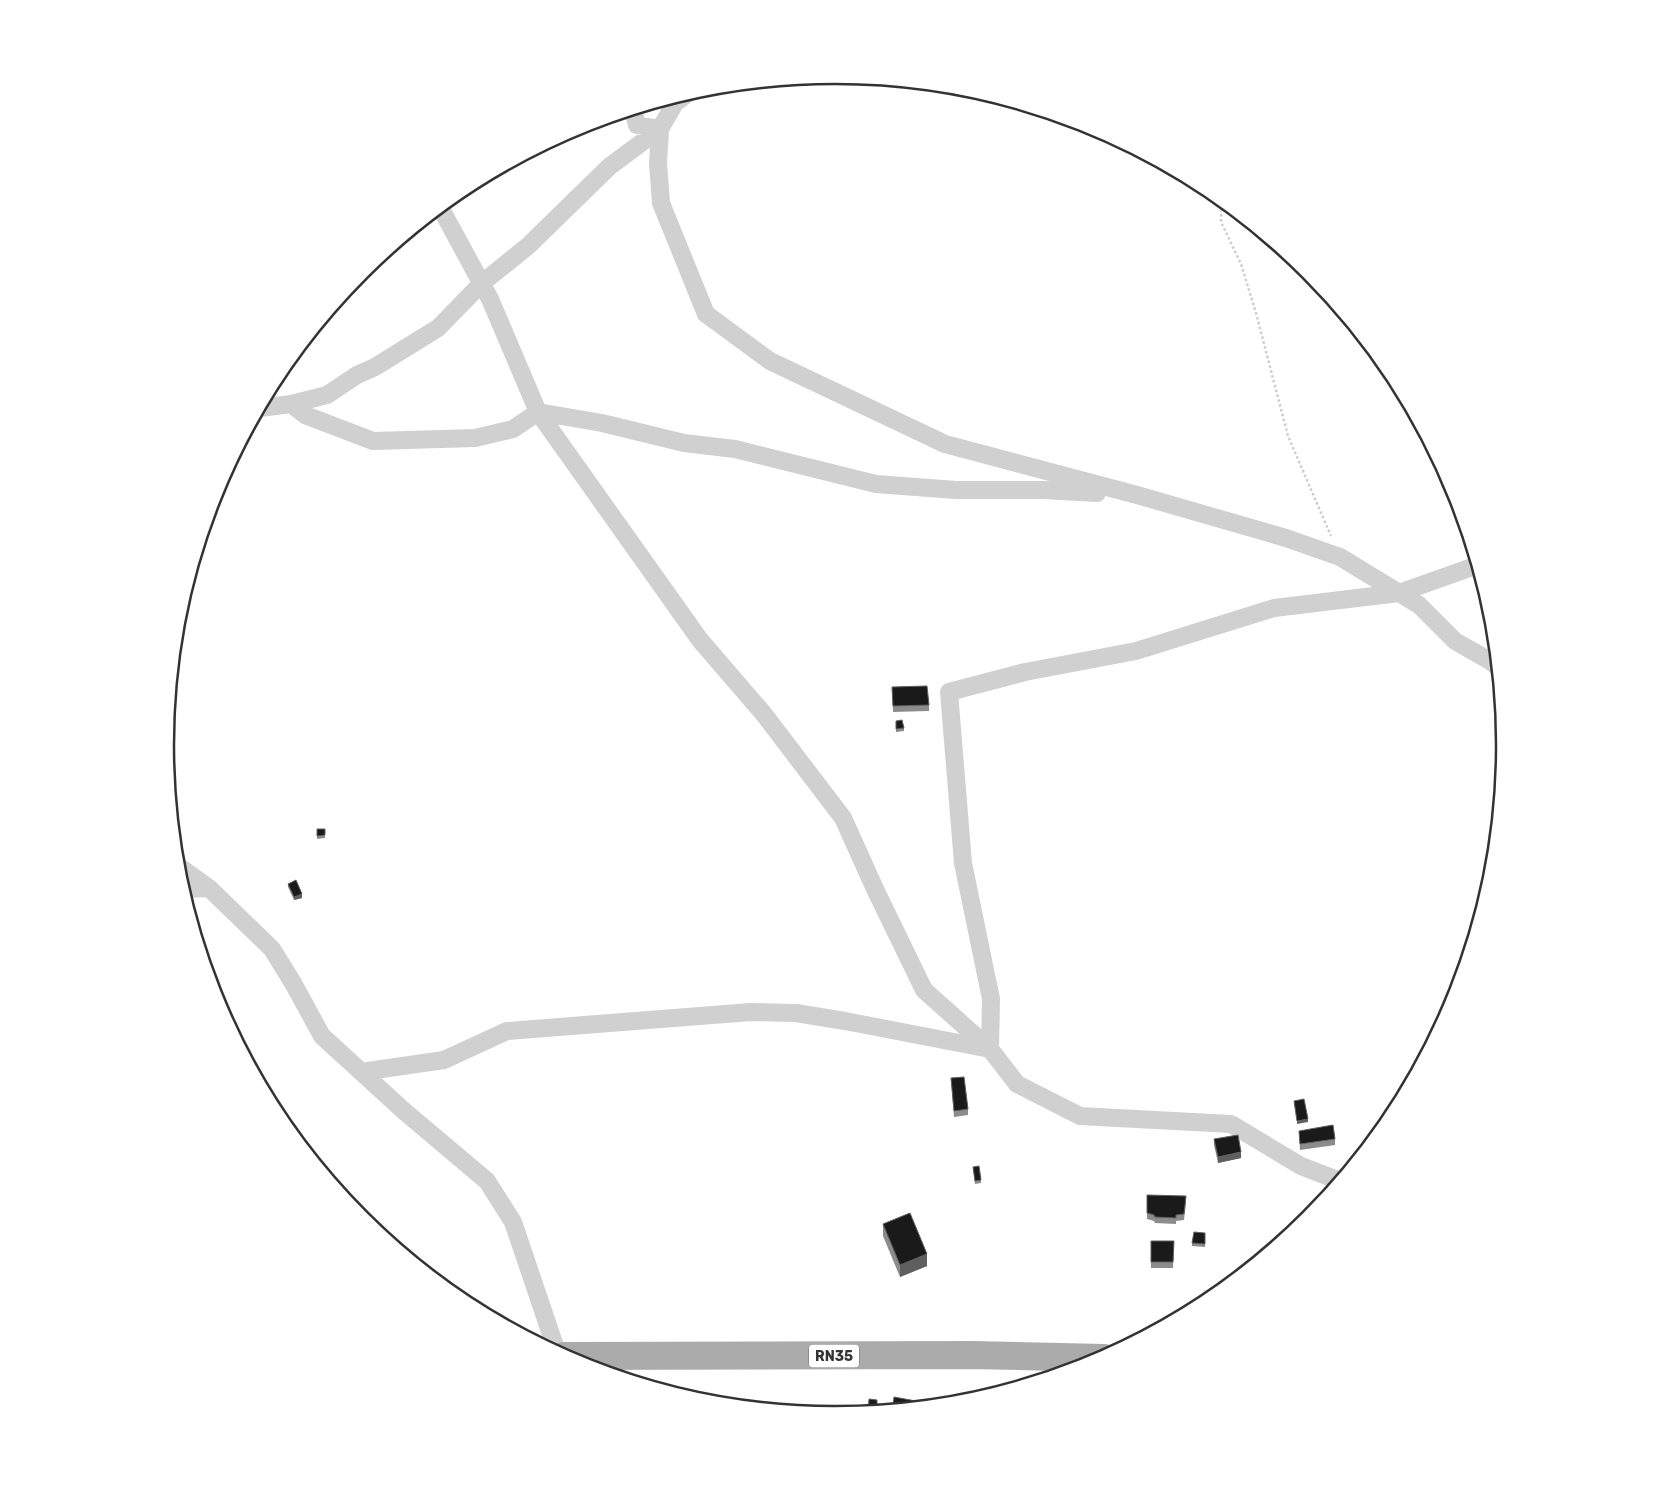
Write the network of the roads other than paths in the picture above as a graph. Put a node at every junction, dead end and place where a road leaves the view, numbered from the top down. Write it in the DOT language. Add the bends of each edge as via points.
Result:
graph roads {
  1 [pos="675,103"];
  2 [pos="634,115"];
  3 [pos="660,129"];
  4 [pos="443,213"];
  5 [pos="482,283"];
  6 [pos="291,404"];
  7 [pos="267,407"];
  8 [pos="538,412"];
  9 [pos="1137,495"];
  10 [pos="1472,567"];
  11 [pos="1399,593"];
  12 [pos="1491,662"];
  13 [pos="187,872"];
  14 [pos="209,888"];
  15 [pos="190,889"];
  16 [pos="990,1049"];
  17 [pos="361,1072"];
  18 [pos="1335,1179"];
  19 [pos="555,1344"];
  20 [pos="582,1356"];
  21 [pos="1085,1358"];
  1 -- 3 [label="street"];
  2 -- 3 [label="street" via="637,125"];
  3 -- 5 [label="street" via="610,166 528,246"];
  3 -- 9 [label="street" via="660,203 706,314 770,361 945,444"];
  4 -- 5 [label="street"];
  5 -- 6 [label="street" via="438,328 327,395"];
  5 -- 8 [label="street"];
  6 -- 7 [label="street"];
  6 -- 8 [label="street" via="304,415 373,441 475,438 513,429"];
  8 -- 9 [label="street" via="602,423 684,444 735,448 876,484 956,490"];
  8 -- 16 [label="street" via="700,640 763,713 843,818 924,990"];
  9 -- 11 [label="street" via="1340,557"];
  10 -- 11 [label="street"];
  11 -- 12 [label="street" via="1419,605 1455,641"];
  11 -- 16 [label="street" via="1274,608 1136,651 1025,672 949,692 963,864 990,999"];
  13 -- 14 [label="street"];
  14 -- 15 [label="street"];
  14 -- 17 [label="street" via="272,949 322,1036"];
  16 -- 17 [label="street" via="796,1013 751,1012 507,1032 444,1060"];
  16 -- 18 [label="street" via="1017,1084 1080,1116 1231,1124 1301,1166"];
  17 -- 19 [label="street" via="486,1181 513,1222"];
  20 -- 21 [label="main road, RN35"];
}
